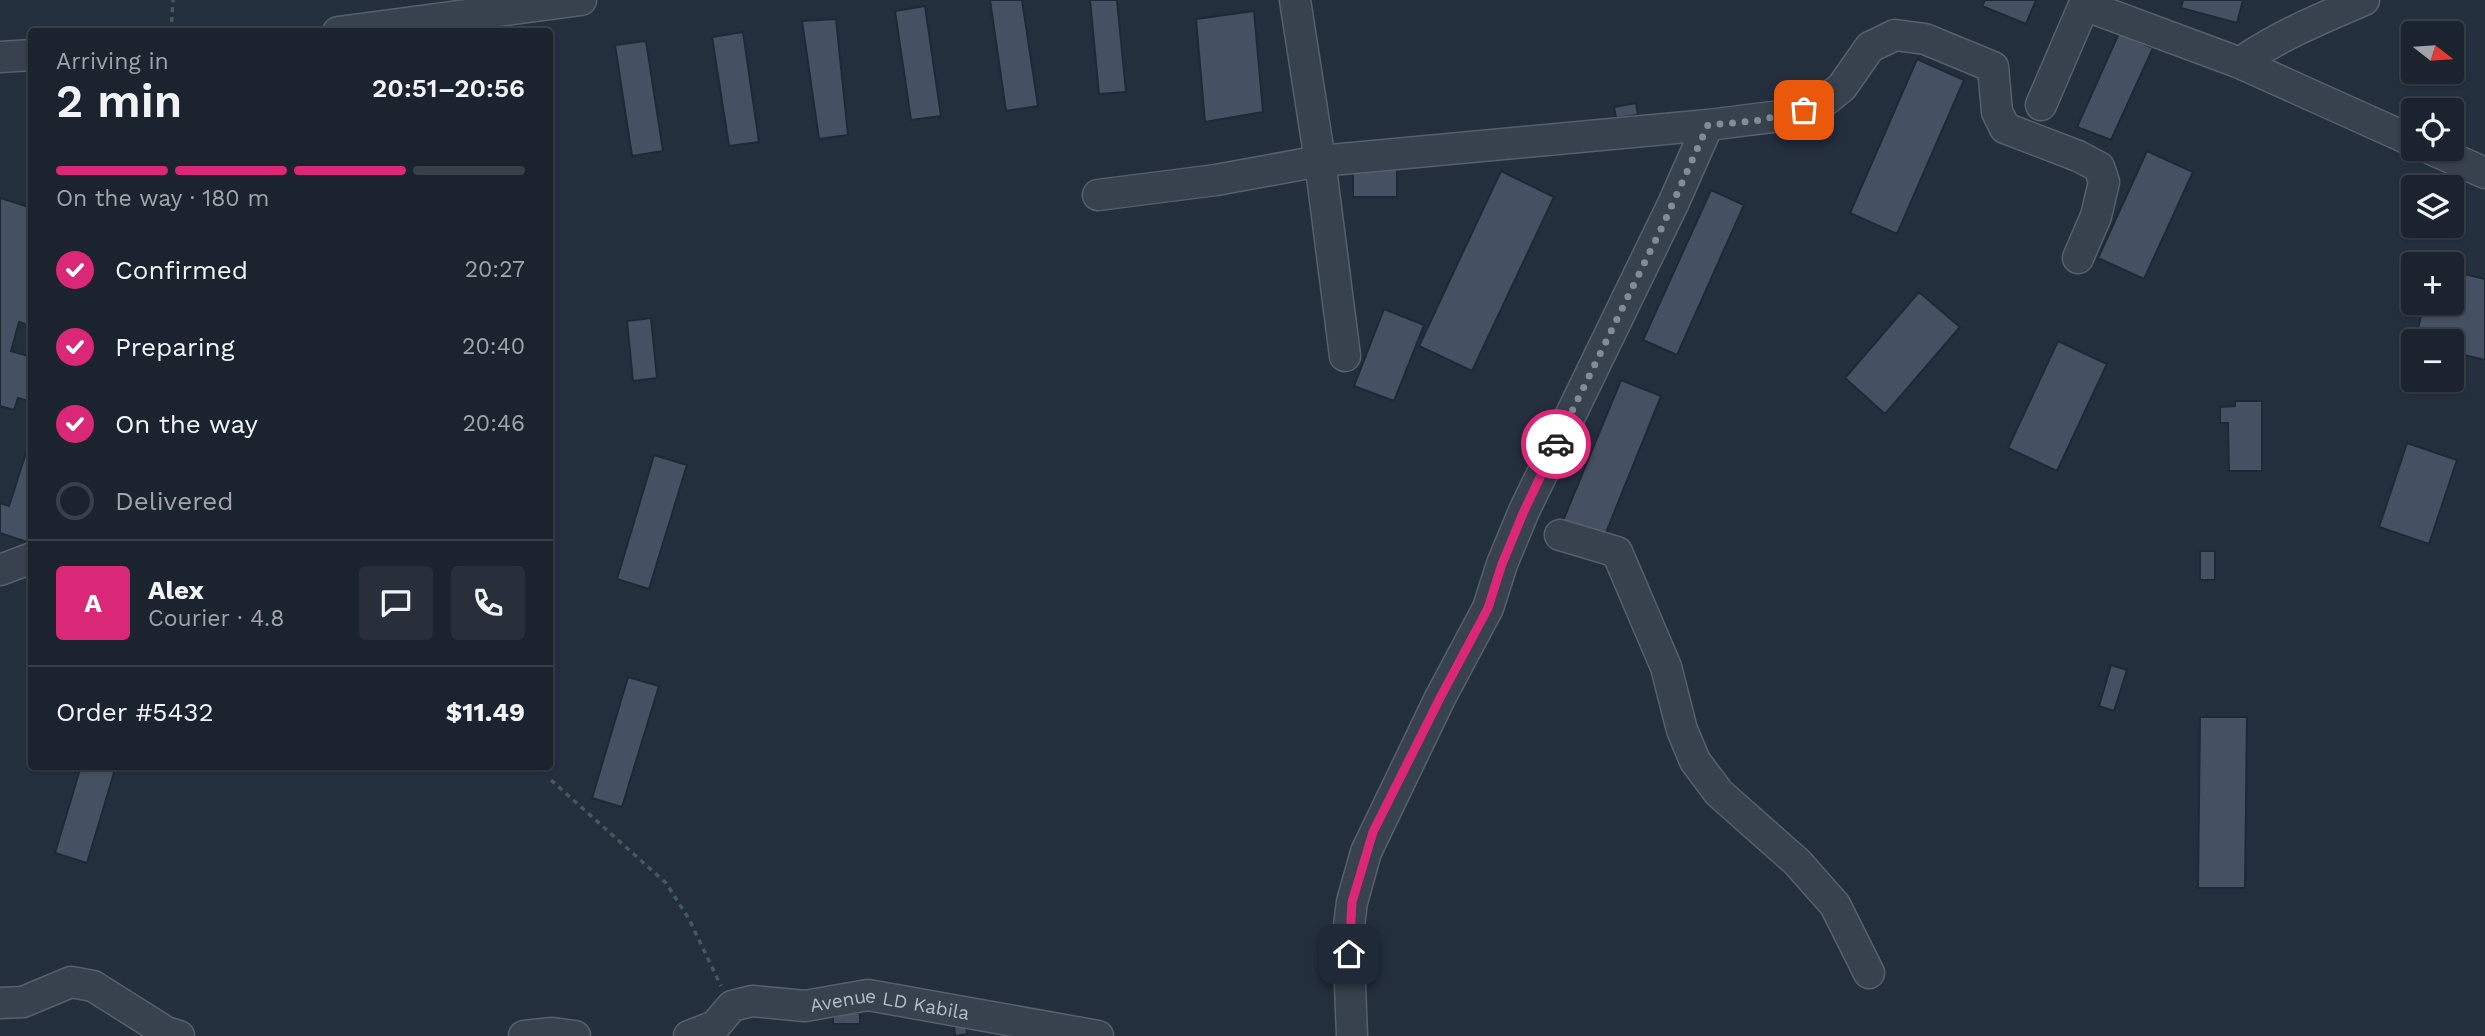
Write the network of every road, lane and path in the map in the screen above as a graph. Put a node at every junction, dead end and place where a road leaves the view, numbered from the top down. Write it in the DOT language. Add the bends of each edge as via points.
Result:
graph roads {
  1 [pos="173,0"];
  2 [pos="581,0"];
  3 [pos="1295,0"];
  4 [pos="2364,0"];
  5 [pos="531,3"];
  6 [pos="171,28"];
  7 [pos="365,28"];
  8 [pos="28,55"];
  9 [pos="0,57"];
  10 [pos="2240,62"];
  11 [pos="2041,105"];
  12 [pos="1708,125"];
  13 [pos="2401,136"];
  14 [pos="1320,161"];
  15 [pos="2458,161"];
  16 [pos="2485,173"];
  17 [pos="1098,195"];
  18 [pos="2078,258"];
  19 [pos="1345,356"];
  20 [pos="1560,535"];
  21 [pos="28,560"];
  22 [pos="0,570"];
  23 [pos="551,780"];
  24 [pos="1869,973"];
  25 [pos="0,1003"];
  26 [pos="732,1006"];
  27 [pos="179,1036"];
  28 [pos="524,1036"];
  29 [pos="575,1036"];
  30 [pos="689,1036"];
  31 [pos="1098,1036"];
  32 [pos="1352,1036"];
  1 -- 6 [label="path"];
  2 -- 5 [label="street"];
  3 -- 14 [label="street"];
  4 -- 10 [label="street"];
  5 -- 7 [label="street"];
  8 -- 9 [label="street"];
  10 -- 11 [label="street" via="2084,5"];
  10 -- 13 [label="street"];
  12 -- 14 [label="street"];
  12 -- 18 [label="street" via="1780,116 1821,104 1842,87 1870,47 1895,35 1924,39 1993,67 1997,112 2005,128 2099,167 2102,193"];
  12 -- 32 [label="street" via="1524,511 1488,608 1366,852 1348,934"];
  14 -- 17 [label="street"];
  14 -- 19 [label="street"];
  15 -- 16 [label="street"];
  20 -- 24 [label="street" via="1617,552 1666,667 1695,761 1719,793 1797,862 1835,905"];
  21 -- 22 [label="street"];
  23 -- 26 [label="path" via="666,883"];
  25 -- 27 [label="street" via="23,1002 71,982 93,986"];
  26 -- 30 [label="street" via="715,1026"];
  26 -- 31 [label="street, Avenue LD Kabila" via="752,1001 805,1006 868,995"];
  28 -- 29 [label="street"];
}
